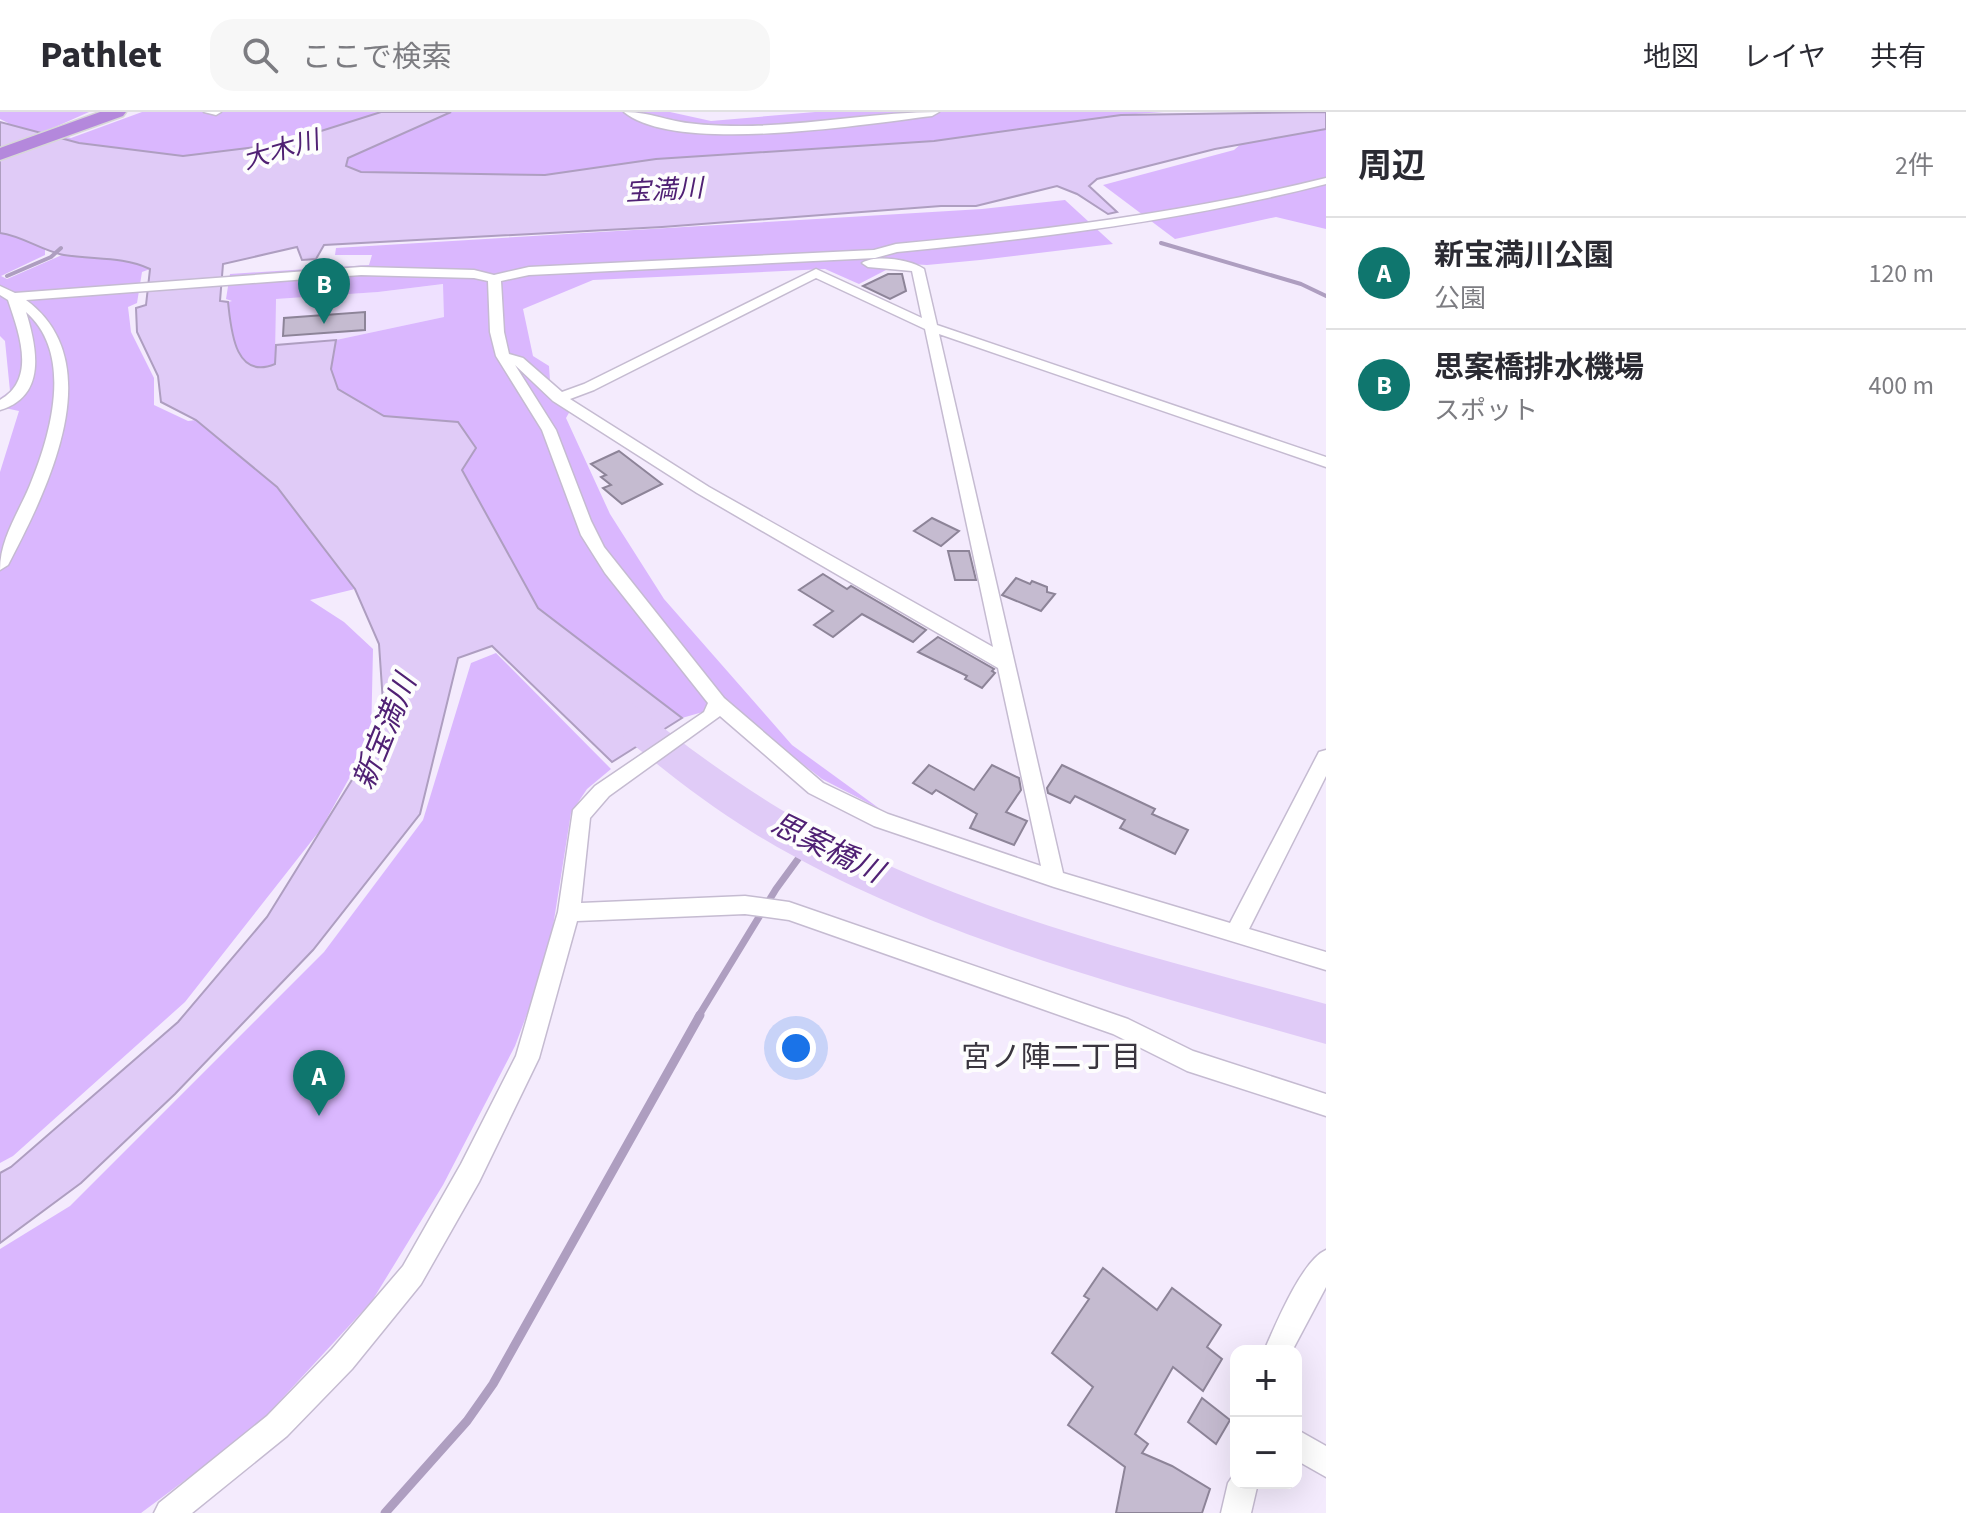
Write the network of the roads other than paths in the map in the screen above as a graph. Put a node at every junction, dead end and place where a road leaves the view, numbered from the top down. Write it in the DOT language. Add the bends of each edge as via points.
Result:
graph roads {
  1 [pos="117,112"];
  2 [pos="209,112"];
  3 [pos="216,112"];
  4 [pos="631,112"];
  5 [pos="932,112"];
  6 [pos="0,154"];
  7 [pos="1326,181"];
  8 [pos="829,258"];
  9 [pos="494,279"];
  10 [pos="7,293"];
  11 [pos="931,327"];
  12 [pos="503,356"];
  13 [pos="558,398"];
  14 [pos="0,406"];
  15 [pos="1326,462"];
  16 [pos="0,565"];
  17 [pos="1009,667"];
  18 [pos="714,710"];
  19 [pos="1326,757"];
  20 [pos="1054,879"];
  21 [pos="569,912"];
  22 [pos="1235,934"];
  23 [pos="1326,961"];
  24 [pos="1326,1105"];
  25 [pos="1326,1263"];
  26 [pos="1281,1345"];
  27 [pos="1302,1447"];
  28 [pos="1326,1463"];
  29 [pos="1242,1489"];
  30 [pos="169,1513"];
  31 [pos="1236,1513"];
  1 -- 6 [label="highway"];
  2 -- 3 [label="street"];
  4 -- 5 [label="street" via="672,126 723,130"];
  7 -- 8 [label="street" via="1158,218"];
  8 -- 9 [label="street" via="529,271"];
  8 -- 11 [label="street" via="918,269"];
  9 -- 10 [label="street" via="395,271 141,290"];
  9 -- 12 [label="street"];
  10 -- 14 [label="street" via="30,348 25,388"];
  10 -- 16 [label="street" via="50,332 61,372 46,470"];
  11 -- 13 [label="street" via="824,274 811,273"];
  11 -- 15 [label="street"];
  11 -- 17 [label="street"];
  12 -- 13 [label="street" via="518,361"];
  12 -- 18 [label="street" via="549,429 594,544 624,589 701,679"];
  13 -- 17 [label="street" via="703,490"];
  17 -- 20 [label="street"];
  18 -- 20 [label="street" via="816,788 881,820"];
  18 -- 21 [label="street" via="602,791 580,816"];
  19 -- 22 [label="street"];
  20 -- 22 [label="street"];
  21 -- 24 [label="street" via="745,905 789,911 1120,1026 1187,1060"];
  21 -- 30 [label="street" via="527,1058 412,1275 277,1426"];
  22 -- 23 [label="street"];
  25 -- 26 [label="street"];
  27 -- 28 [label="street"];
  29 -- 31 [label="street"];
}
